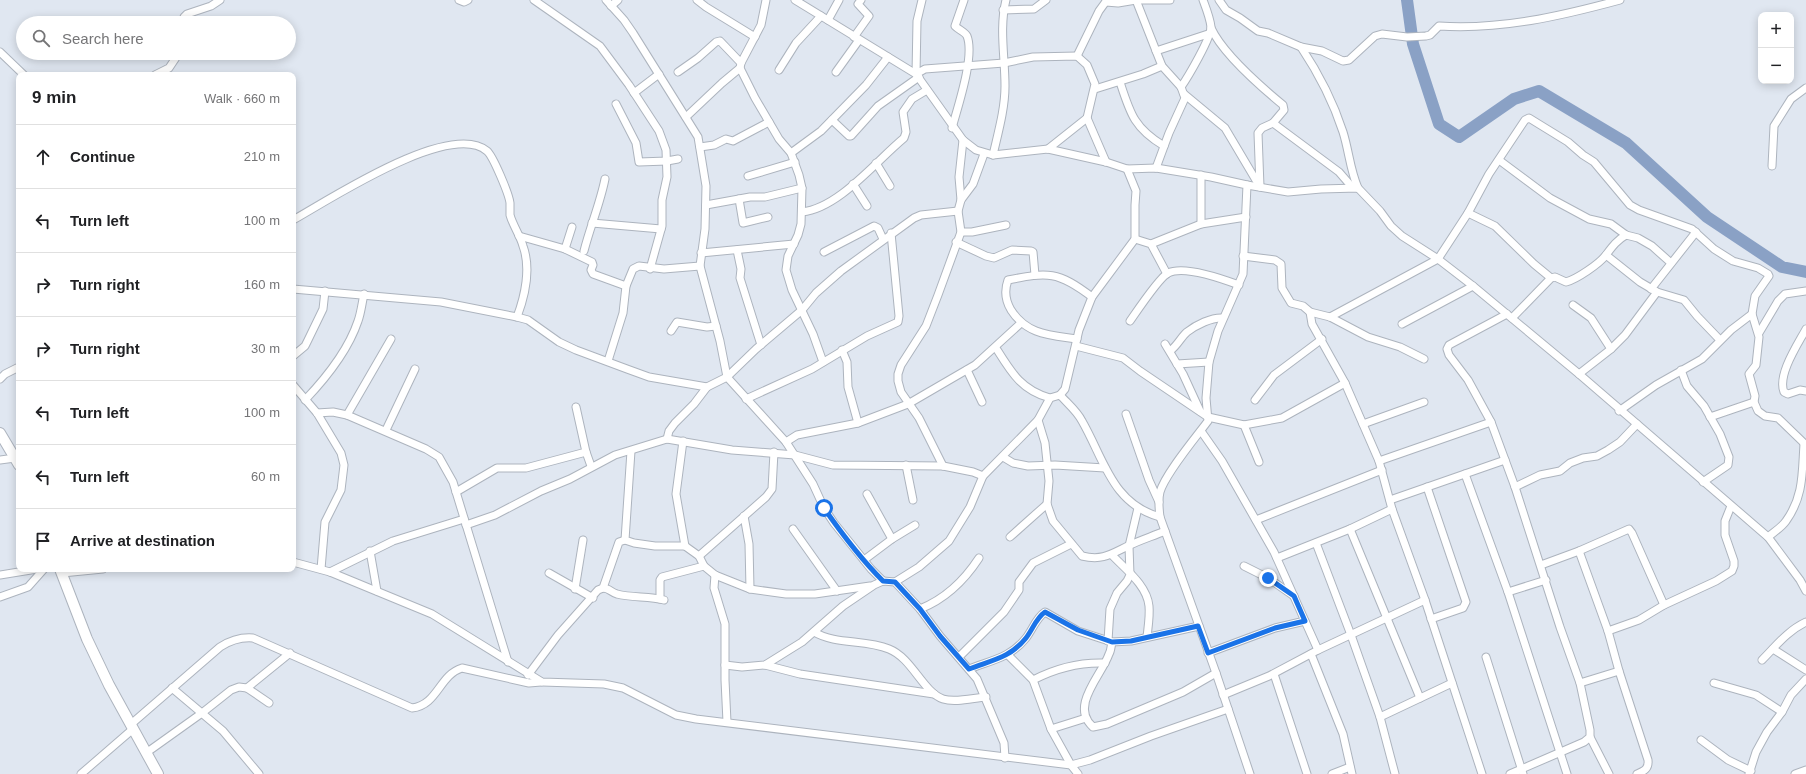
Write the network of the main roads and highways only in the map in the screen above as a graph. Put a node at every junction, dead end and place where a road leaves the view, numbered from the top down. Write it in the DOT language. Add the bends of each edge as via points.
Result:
graph roads {
  1 [pos="0,433"];
  2 [pos="16,460"];
  3 [pos="61,572"];
  4 [pos="158,774"];
  1 -- 2 [label="main road"];
  3 -- 4 [label="main road" via="87,639"];
}
